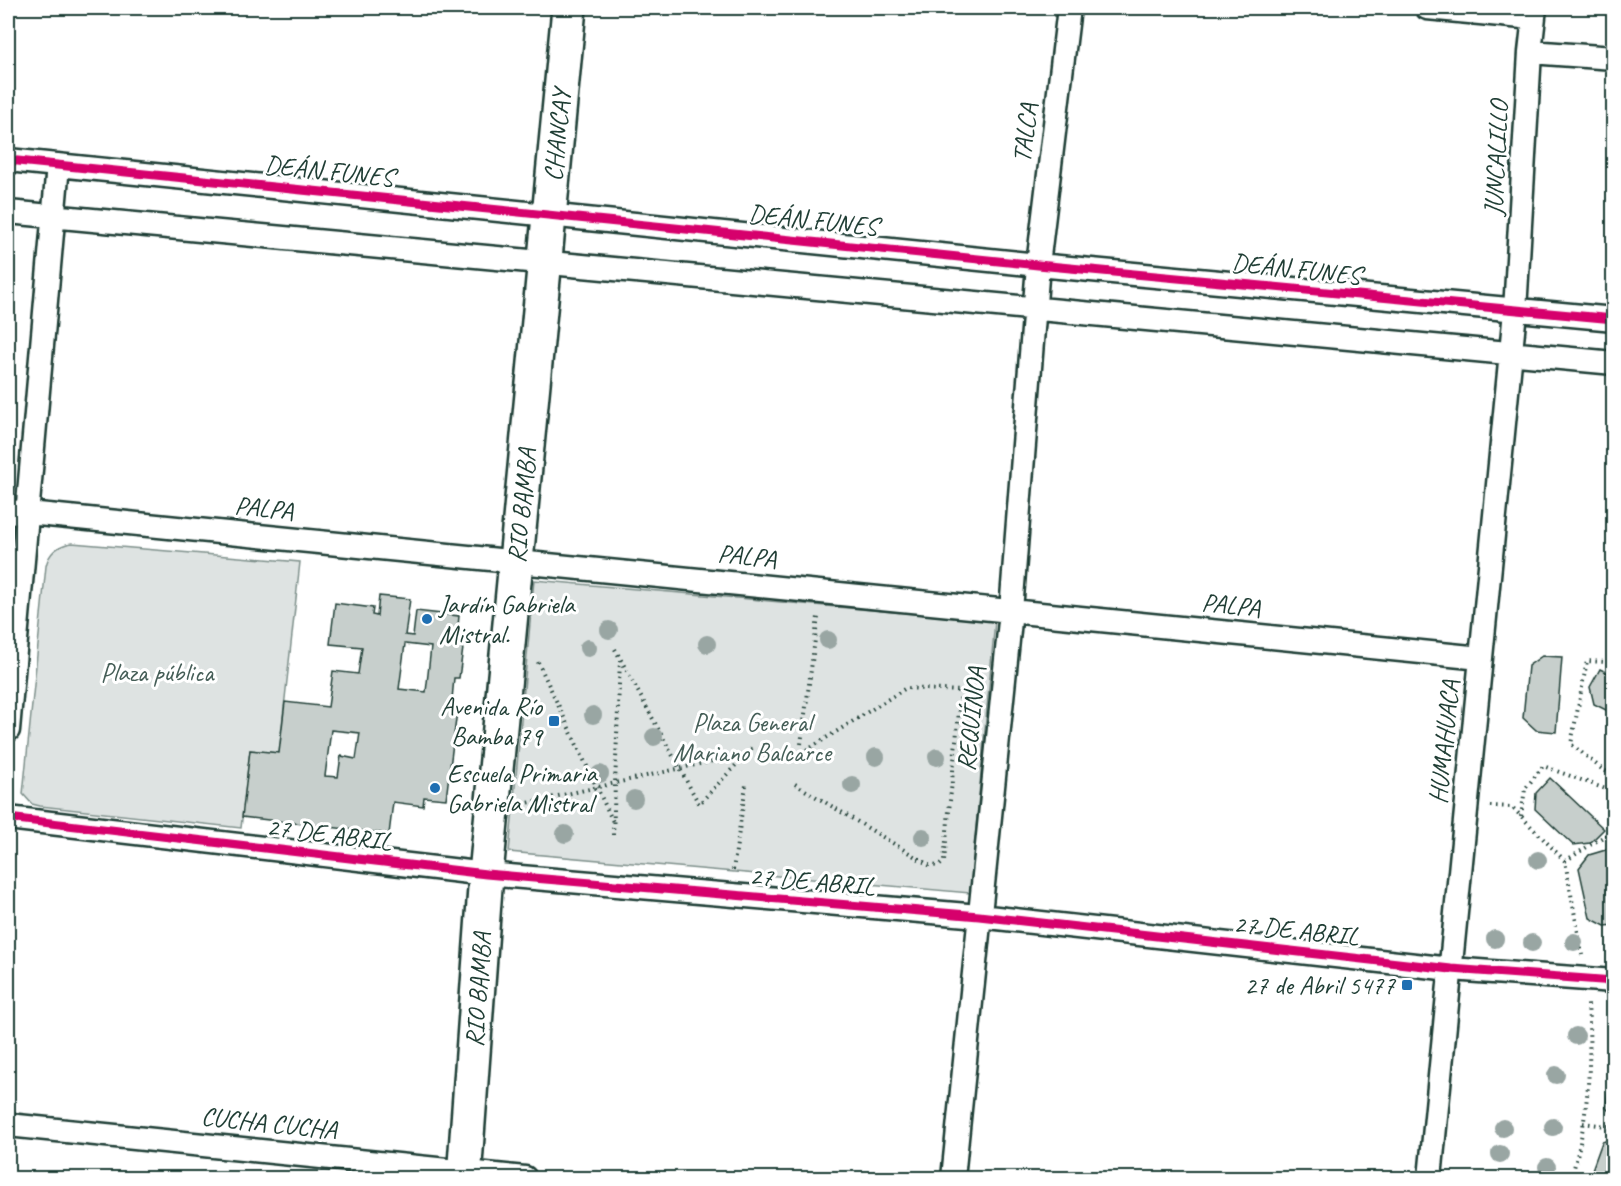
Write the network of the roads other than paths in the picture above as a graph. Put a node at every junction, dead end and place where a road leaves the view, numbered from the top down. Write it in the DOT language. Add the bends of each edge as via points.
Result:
graph roads {
  1 [pos="569,8"];
  2 [pos="1069,8"];
  3 [pos="1427,8"];
  4 [pos="1534,13"];
  5 [pos="1530,52"];
  6 [pos="1614,58"];
  7 [pos="8,160"];
  8 [pos="58,165"];
  9 [pos="8,212"];
  10 [pos="550,214"];
  11 [pos="53,216"];
  12 [pos="543,262"];
  13 [pos="1038,265"];
  14 [pos="1036,309"];
  15 [pos="1515,311"];
  16 [pos="1614,319"];
  17 [pos="1511,354"];
  18 [pos="1614,363"];
  19 [pos="17,512"];
  20 [pos="517,562"];
  21 [pos="1011,611"];
  22 [pos="1481,658"];
  23 [pos="8,730"];
  24 [pos="8,818"];
  25 [pos="486,874"];
  26 [pos="980,916"];
  27 [pos="1451,969"];
  28 [pos="1614,981"];
  29 [pos="8,1125"];
  30 [pos="464,1176"];
  31 [pos="525,1179"];
  32 [pos="953,1179"];
  33 [pos="1430,1179"];
  1 -- 10 [label="main road, CHANCAY"];
  2 -- 13 [label="street, TALCA"];
  3 -- 4 [label="street"];
  4 -- 5 [label="street, JUNCALILLO"];
  5 -- 6 [label="street"];
  5 -- 15 [label="street, JUNCALILLO"];
  7 -- 8 [label="street, DEÁN FUNES"];
  8 -- 10 [label="street, DEÁN FUNES"];
  8 -- 11 [label="street"];
  9 -- 11 [label="street"];
  10 -- 12 [label="main road, CHANCAY"];
  10 -- 13 [label="street, DEÁN FUNES"];
  11 -- 12 [label="street"];
  11 -- 19 [label="street"];
  12 -- 14 [label="street"];
  12 -- 20 [label="main road, RIO BAMBA"];
  13 -- 14 [label="street, REQUÍNOA"];
  13 -- 15 [label="street, DEÁN FUNES"];
  14 -- 17 [label="street"];
  14 -- 21 [label="street, REQUÍNOA"];
  15 -- 16 [label="street, DEÁN FUNES"];
  15 -- 17 [label="street, HUMAHUACA"];
  17 -- 18 [label="street"];
  17 -- 22 [label="street, HUMAHUACA"];
  19 -- 20 [label="street, PALPA"];
  19 -- 23 [label="street"];
  20 -- 21 [label="street, PALPA"];
  20 -- 25 [label="main road, RIO BAMBA"];
  21 -- 22 [label="street, PALPA"];
  21 -- 26 [label="street, REQUÍNOA"];
  22 -- 27 [label="street, HUMAHUACA"];
  24 -- 25 [label="street, 27 DE ABRIL"];
  25 -- 26 [label="street, 27 DE ABRIL"];
  25 -- 30 [label="main road, RIO BAMBA"];
  26 -- 27 [label="street, 27 DE ABRIL"];
  26 -- 32 [label="street, REQUÍNOA"];
  27 -- 28 [label="street, 27 DE ABRIL"];
  27 -- 33 [label="street, HUMAHUACA"];
  29 -- 30 [label="street, CUCHA CUCHA"];
  30 -- 31 [label="street, CUCHA CUCHA"];
}
